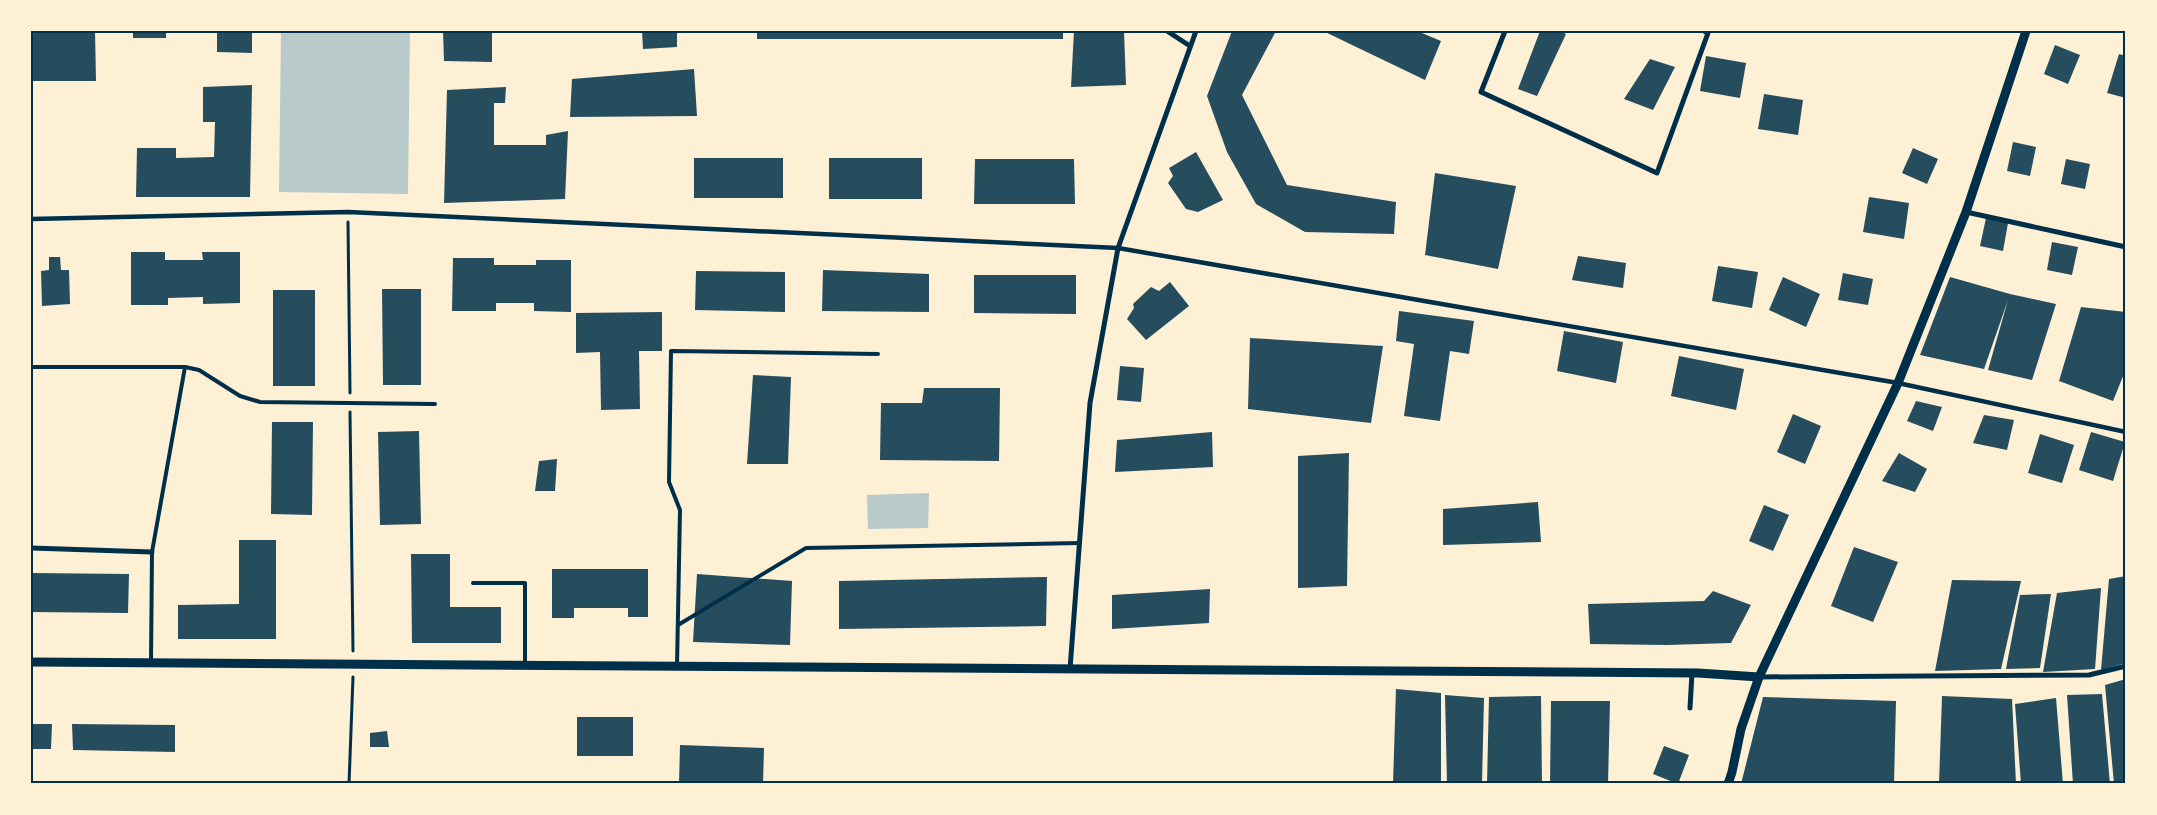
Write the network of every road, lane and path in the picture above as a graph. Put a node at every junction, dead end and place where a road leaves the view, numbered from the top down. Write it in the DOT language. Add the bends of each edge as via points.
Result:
graph roads {
  1 [pos="1167,31"];
  2 [pos="1196,31"];
  3 [pos="1505,31"];
  4 [pos="1704,31"];
  5 [pos="2026,31"];
  6 [pos="1190,46"];
  7 [pos="348,212"];
  8 [pos="1966,212"];
  9 [pos="31,219"];
  10 [pos="2126,247"];
  11 [pos="1118,248"];
  12 [pos="878,354"];
  13 [pos="31,367"];
  14 [pos="185,367"];
  15 [pos="1898,383"];
  16 [pos="350,404"];
  17 [pos="435,404"];
  18 [pos="2126,432"];
  19 [pos="1080,543"];
  20 [pos="31,548"];
  21 [pos="152,552"];
  22 [pos="473,583"];
  23 [pos="678,625"];
  24 [pos="31,662"];
  25 [pos="151,662"];
  26 [pos="353,663"];
  27 [pos="525,665"];
  28 [pos="677,666"];
  29 [pos="2126,666"];
  30 [pos="1070,670"];
  31 [pos="1692,673"];
  32 [pos="1759,677"];
  33 [pos="1690,708"];
  34 [pos="349,784"];
  35 [pos="1728,784"];
  1 -- 6 [label="street"];
  2 -- 6 [label="street"];
  3 -- 4 [label="street" via="1481,92 1657,173 1708,33"];
  5 -- 8 [label="street"];
  6 -- 11 [label="street"];
  7 -- 9 [label="street"];
  7 -- 11 [label="street"];
  7 -- 16 [label="path"];
  8 -- 10 [label="street"];
  8 -- 15 [label="street"];
  11 -- 15 [label="street"];
  11 -- 19 [label="street" via="1090,403"];
  12 -- 23 [label="lane" via="671,351 669,482 680,510"];
  13 -- 14 [label="lane"];
  14 -- 16 [label="lane" via="199,370 240,396 260,402"];
  14 -- 21 [label="lane"];
  15 -- 18 [label="street"];
  15 -- 32 [label="street"];
  16 -- 17 [label="lane"];
  16 -- 26 [label="path"];
  19 -- 23 [label="lane" via="806,548"];
  19 -- 30 [label="street"];
  20 -- 21 [label="street"];
  21 -- 25 [label="lane"];
  22 -- 27 [label="lane" via="525,583"];
  23 -- 28 [label="lane"];
  24 -- 25 [label="street"];
  25 -- 26 [label="street"];
  26 -- 27 [label="street"];
  26 -- 34 [label="path"];
  27 -- 28 [label="street"];
  28 -- 30 [label="street"];
  29 -- 32 [label="street" via="2089,675"];
  30 -- 31 [label="street"];
  31 -- 32 [label="street"];
  31 -- 33 [label="street"];
  32 -- 35 [label="street" via="1741,729"];
}
